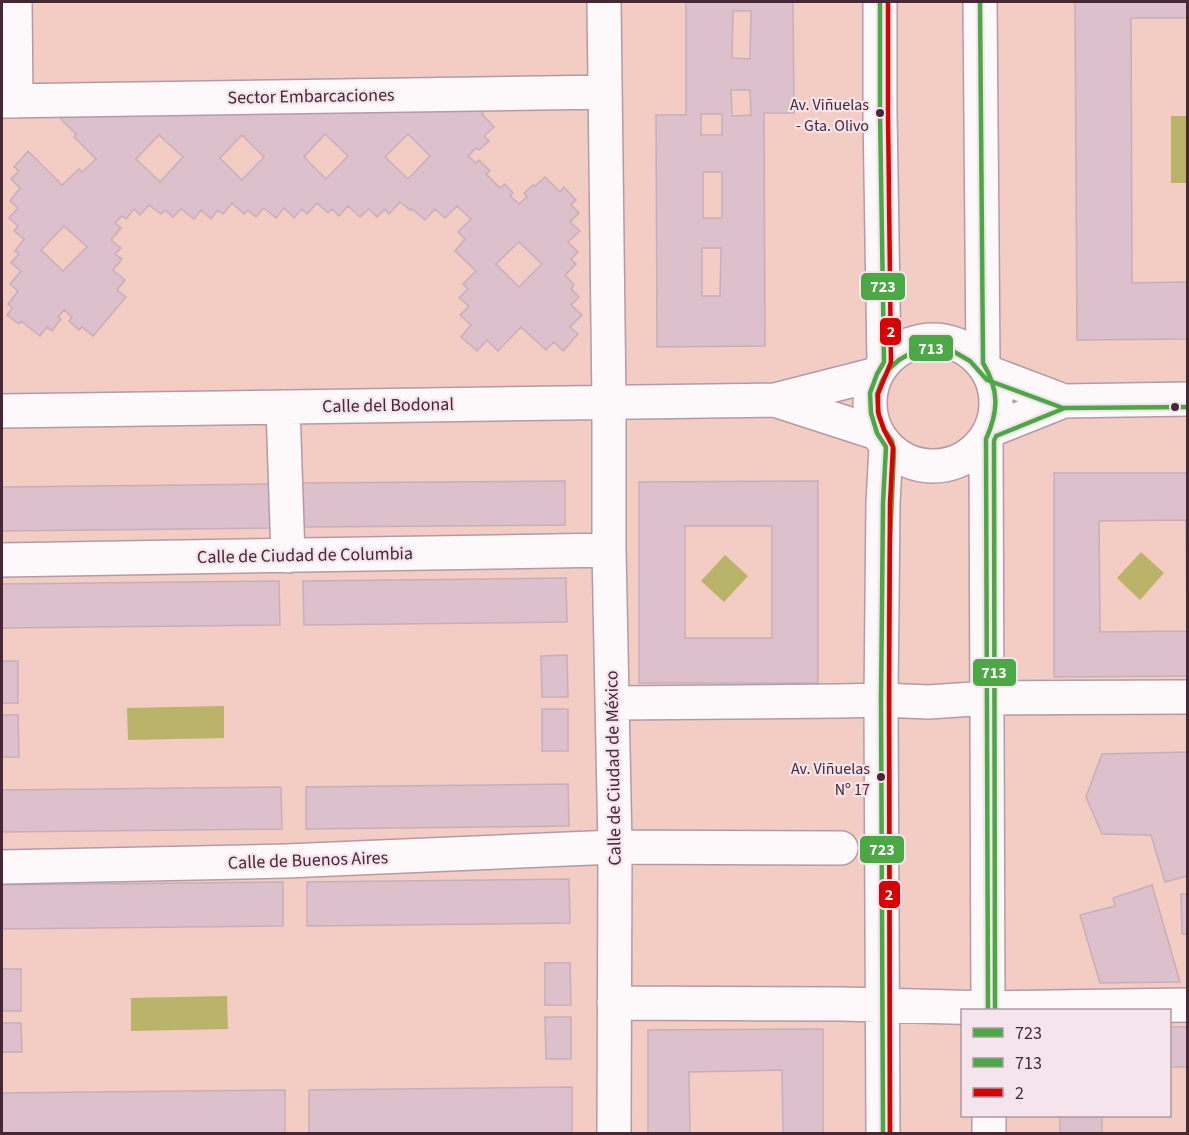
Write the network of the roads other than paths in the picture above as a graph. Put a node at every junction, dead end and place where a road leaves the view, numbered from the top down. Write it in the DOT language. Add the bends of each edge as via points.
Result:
graph roads {
  1 [pos="15,2"];
  2 [pos="604,2"];
  3 [pos="880,2"];
  4 [pos="980,2"];
  5 [pos="605,92"];
  6 [pos="9,101"];
  7 [pos="881,368"];
  8 [pos="986,368"];
  9 [pos="1188,399"];
  10 [pos="775,400"];
  11 [pos="1064,401"];
  12 [pos="609,403"];
  13 [pos="283,407"];
  14 [pos="2,411"];
  15 [pos="989,434"];
  16 [pos="882,440"];
  17 [pos="609,550"];
  18 [pos="288,556"];
  19 [pos="2,560"];
  20 [pos="1188,697"];
  21 [pos="987,698"];
  22 [pos="881,700"];
  23 [pos="613,703"];
  24 [pos="615,847"];
  25 [pos="841,848"];
  26 [pos="2,867"];
  27 [pos="614,1003"];
  28 [pos="882,1005"];
  29 [pos="1188,1005"];
  30 [pos="988,1009"];
  31 [pos="989,1117"];
  32 [pos="614,1134"];
  33 [pos="883,1134"];
  34 [pos="990,1134"];
  1 -- 6 [label="street, Sector Embarcaciones"];
  2 -- 5 [label="street"];
  3 -- 7 [label="street" via="884,289"];
  4 -- 8 [label="street"];
  5 -- 6 [label="street, Sector Embarcaciones"];
  5 -- 12 [label="street"];
  7 -- 8 [label="street" via="897,351 927,339 949,341 968,350"];
  7 -- 10 [label="street, Calle del Bodonal"];
  7 -- 16 [label="street" via="870,393 871,413"];
  8 -- 11 [label="street"];
  8 -- 15 [label="street" via="996,392 996,411"];
  9 -- 11 [label="street"];
  10 -- 12 [label="street, Calle del Bodonal"];
  10 -- 16 [label="street, Calle del Bodonal"];
  11 -- 15 [label="street"];
  12 -- 13 [label="street, Calle del Bodonal"];
  12 -- 17 [label="street, Calle de Ciudad de México"];
  13 -- 14 [label="street, Calle del Bodonal"];
  13 -- 18 [label="street"];
  15 -- 16 [label="street" via="970,455 953,464 928,467 900,457"];
  15 -- 21 [label="street"];
  16 -- 22 [label="street"];
  17 -- 18 [label="street, Calle de Ciudad de Columbia"];
  17 -- 23 [label="street, Calle de Ciudad de México"];
  18 -- 19 [label="street, Calle de Ciudad de Columbia"];
  20 -- 21 [label="street"];
  21 -- 22 [label="street"];
  21 -- 30 [label="street"];
  22 -- 23 [label="street"];
  22 -- 28 [label="street"];
  23 -- 24 [label="street, Calle de Ciudad de México"];
  24 -- 25 [label="street, Calle de Buenos Aires"];
  24 -- 26 [label="street, Calle de Buenos Aires" via="286,861"];
  24 -- 27 [label="street, Calle de Ciudad de México"];
  27 -- 28 [label="street"];
  27 -- 32 [label="street, Calle de Ciudad de México"];
  28 -- 30 [label="street"];
  28 -- 33 [label="street"];
  29 -- 30 [label="street"];
  31 -- 34 [label="street"];
}
